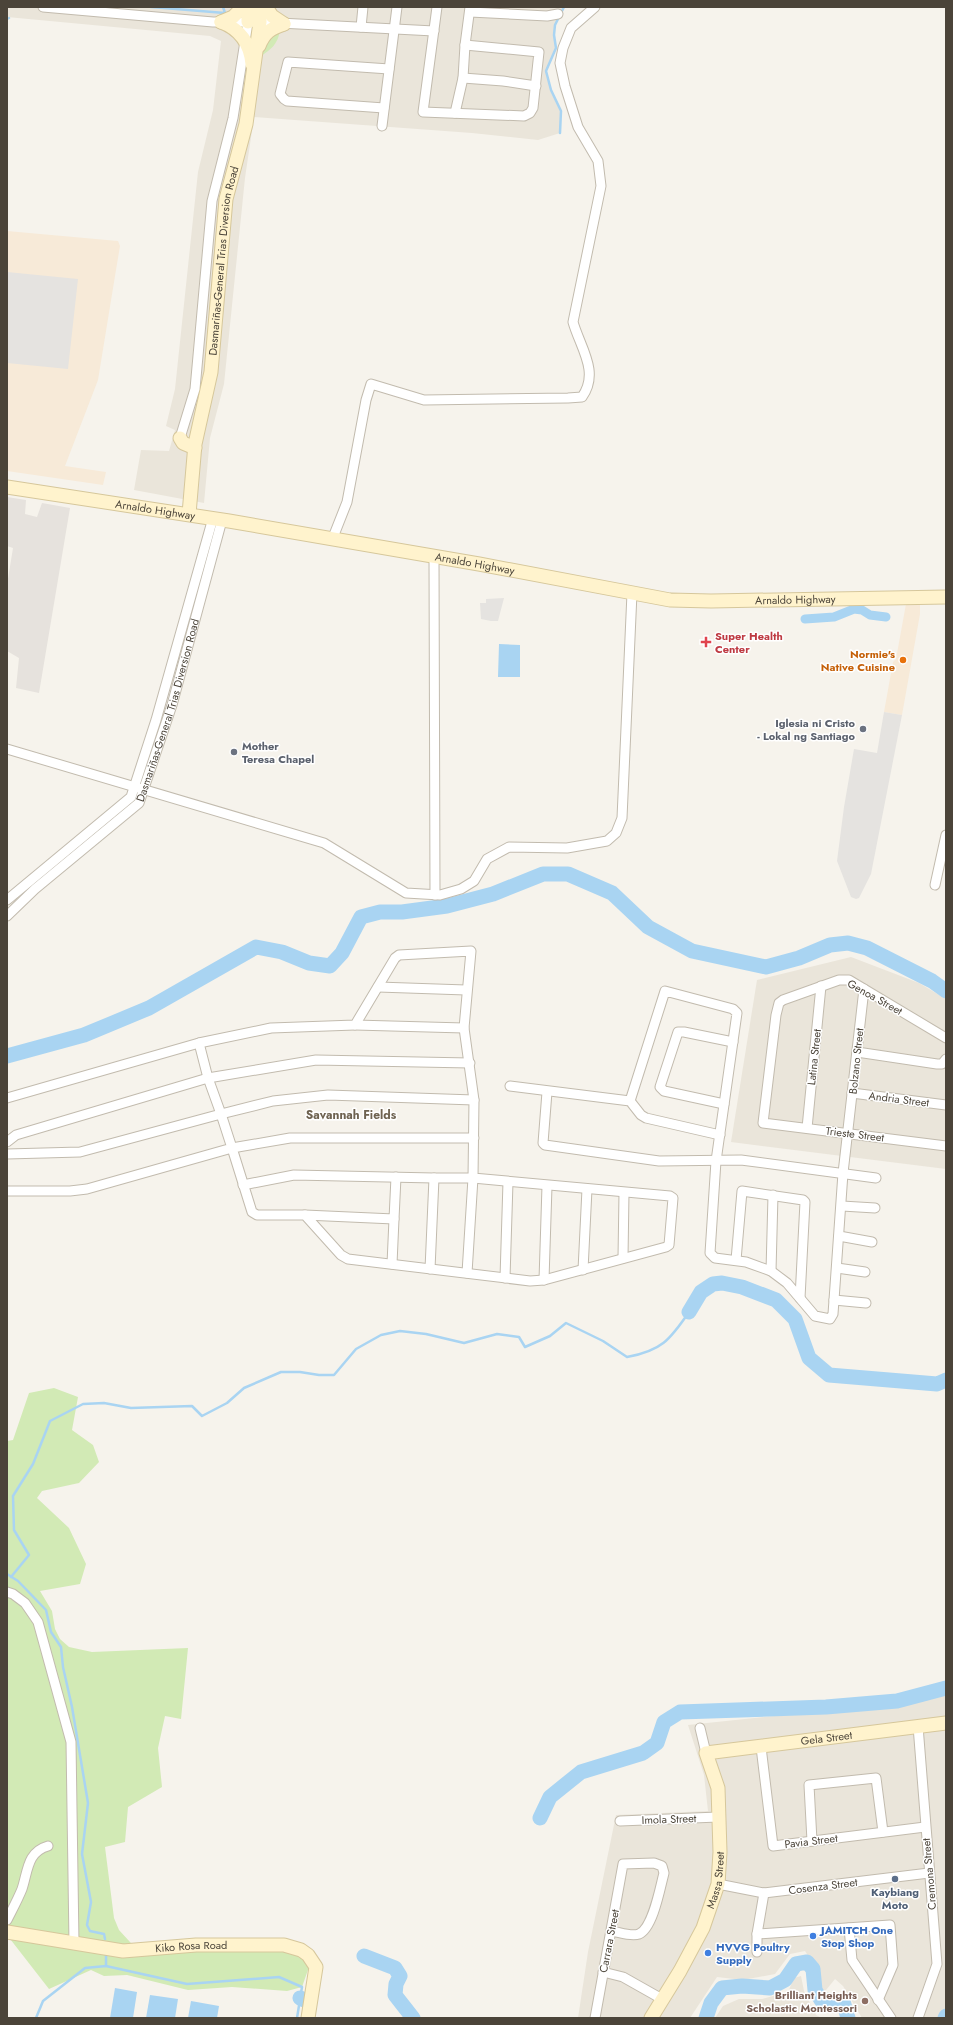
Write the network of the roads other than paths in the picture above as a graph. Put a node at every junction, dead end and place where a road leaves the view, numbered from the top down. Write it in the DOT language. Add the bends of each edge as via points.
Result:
graph roads {
  1 [pos="43,7"];
  2 [pos="244,7"];
  3 [pos="248,7"];
  4 [pos="260,7"];
  5 [pos="266,7"];
  6 [pos="363,7"];
  7 [pos="397,7"];
  8 [pos="437,7"];
  9 [pos="595,7"];
  10 [pos="470,10"];
  11 [pos="547,11"];
  12 [pos="558,14"];
  13 [pos="221,22"];
  14 [pos="254,22"];
  15 [pos="284,24"];
  16 [pos="361,27"];
  17 [pos="393,29"];
  18 [pos="434,31"];
  19 [pos="245,41"];
  20 [pos="465,45"];
  21 [pos="255,55"];
  22 [pos="389,69"];
  23 [pos="252,75"];
  24 [pos="463,78"];
  25 [pos="536,86"];
  26 [pos="384,108"];
  27 [pos="455,113"];
  28 [pos="382,126"];
  29 [pos="180,438"];
  30 [pos="195,448"];
  31 [pos="7,487"];
  32 [pos="189,514"];
  33 [pos="218,519"];
  34 [pos="332,540"];
  35 [pos="434,557"];
  36 [pos="632,593"];
  37 [pos="946,597"];
  38 [pos="7,749"];
  39 [pos="134,788"];
  40 [pos="143,790"];
  41 [pos="946,835"];
  42 [pos="935,885"];
  43 [pos="435,895"];
  44 [pos="7,900"];
  45 [pos="7,916"];
  46 [pos="821,986"];
  47 [pos="378,987"];
  48 [pos="864,988"];
  49 [pos="466,990"];
  50 [pos="355,1025"];
  51 [pos="464,1028"];
  52 [pos="946,1038"];
  53 [pos="733,1042"];
  54 [pos="199,1043"];
  55 [pos="857,1052"];
  56 [pos="946,1060"];
  57 [pos="470,1063"];
  58 [pos="208,1078"];
  59 [pos="510,1086"];
  60 [pos="547,1092"];
  61 [pos="852,1093"];
  62 [pos="7,1098"];
  63 [pos="474,1100"];
  64 [pos="630,1101"];
  65 [pos="724,1104"];
  66 [pos="946,1105"];
  67 [pos="221,1114"];
  68 [pos="763,1123"];
  69 [pos="808,1128"];
  70 [pos="847,1134"];
  71 [pos="720,1135"];
  72 [pos="474,1138"];
  73 [pos="7,1142"];
  74 [pos="946,1146"];
  75 [pos="232,1148"];
  76 [pos="7,1154"];
  77 [pos="716,1161"];
  78 [pos="843,1173"];
  79 [pos="396,1177"];
  80 [pos="434,1178"];
  81 [pos="473,1178"];
  82 [pos="876,1178"];
  83 [pos="508,1182"];
  84 [pos="243,1185"];
  85 [pos="547,1186"];
  86 [pos="587,1189"];
  87 [pos="7,1191"];
  88 [pos="624,1193"];
  89 [pos="773,1195"];
  90 [pos="842,1206"];
  91 [pos="875,1208"];
  92 [pos="305,1215"];
  93 [pos="394,1219"];
  94 [pos="839,1236"];
  95 [pos="872,1242"];
  96 [pos="623,1258"];
  97 [pos="736,1260"];
  98 [pos="392,1264"];
  99 [pos="837,1268"];
  100 [pos="430,1269"];
  101 [pos="584,1270"];
  102 [pos="771,1272"];
  103 [pos="865,1272"];
  104 [pos="467,1273"];
  105 [pos="505,1278"];
  106 [pos="544,1280"];
  107 [pos="800,1298"];
  108 [pos="834,1300"];
  109 [pos="866,1302"];
  110 [pos="7,1592"];
  111 [pos="946,1723"];
  112 [pos="918,1726"];
  113 [pos="700,1728"];
  114 [pos="761,1747"];
  115 [pos="706,1753"];
  116 [pos="718,1817"];
  117 [pos="620,1821"];
  118 [pos="925,1827"];
  119 [pos="883,1832"];
  120 [pos="812,1841"];
  121 [pos="48,1846"];
  122 [pos="929,1873"];
  123 [pos="718,1884"];
  124 [pos="764,1893"];
  125 [pos="7,1920"];
  126 [pos="849,1928"];
  127 [pos="611,1931"];
  128 [pos="7,1932"];
  129 [pos="757,1934"];
  130 [pos="74,1943"];
  131 [pos="757,1952"];
  132 [pos="603,1972"];
  133 [pos="662,1999"];
  134 [pos="878,2000"];
  135 [pos="308,2018"];
  136 [pos="595,2018"];
  137 [pos="650,2018"];
  138 [pos="891,2018"];
  139 [pos="918,2018"];
  1 -- 13 [label="street"];
  2 -- 13 [label="street" via="233,17"];
  3 -- 14 [label="street, Dasmariñas-General Trias Diversion Road"];
  4 -- 14 [label="street, Dasmariñas-General Trias Diversion Road"];
  5 -- 15 [label="street" via="272,16"];
  6 -- 16 [label="street"];
  7 -- 17 [label="street"];
  8 -- 18 [label="street"];
  9 -- 34 [label="street" via="571,28 560,63 578,127 598,161 600,186 573,322 589,366 587,390 582,397 568,398 424,400 371,384 347,502"];
  10 -- 11 [label="street"];
  10 -- 20 [label="street"];
  11 -- 12 [label="street"];
  13 -- 14 [label="street"];
  13 -- 19 [label="street" via="235,28"];
  14 -- 15 [label="street"];
  14 -- 19 [label="street, Dasmariñas-General Trias Diversion Road"];
  14 -- 21 [label="street, Dasmariñas-General Trias Diversion Road"];
  15 -- 16 [label="street"];
  15 -- 21 [label="street" via="265,34"];
  16 -- 17 [label="street"];
  17 -- 18 [label="street"];
  17 -- 22 [label="street"];
  18 -- 27 [label="street" via="423,112"];
  19 -- 23 [label="street" via="252,61"];
  19 -- 29 [label="street, Dasmariñas-General Trias Diversion Road" via="233,118 211,208 195,389"];
  20 -- 24 [label="street"];
  20 -- 25 [label="street" via="540,52"];
  21 -- 23 [label="street, Dasmariñas-General Trias Diversion Road"];
  22 -- 26 [label="street"];
  22 -- 26 [label="street" via="288,62 280,94 288,101"];
  23 -- 30 [label="street, Dasmariñas-General Trias Diversion Road" via="243,137 226,199 212,372"];
  24 -- 25 [label="street"];
  24 -- 27 [label="street"];
  25 -- 27 [label="street" via="533,108 524,116"];
  26 -- 28 [label="street"];
  29 -- 30 [label="street" via="183,444"];
  30 -- 32 [label="street, Dasmariñas-General Trias Diversion Road"];
  31 -- 32 [label="street, Arnaldo Highway"];
  32 -- 33 [label="street, Arnaldo Highway"];
  33 -- 34 [label="street, Arnaldo Highway"];
  33 -- 39 [label="street, Dasmariñas-General Trias Diversion Road"];
  33 -- 40 [label="street, Dasmariñas-General Trias Diversion Road" via="172,704"];
  34 -- 35 [label="street, Arnaldo Highway"];
  35 -- 36 [label="street, Arnaldo Highway"];
  35 -- 43 [label="street"];
  36 -- 37 [label="street, Arnaldo Highway" via="670,600 711,601"];
  36 -- 43 [label="street" via="622,818 616,833 607,841 567,848 509,848 487,859 474,881 461,889"];
  38 -- 39 [label="street"];
  39 -- 40 [label="street"];
  39 -- 44 [label="street, Dasmariñas-General Trias Diversion Road" via="131,797"];
  40 -- 43 [label="street" via="324,843 406,893"];
  40 -- 45 [label="street, Dasmariñas-General Trias Diversion Road" via="139,804"];
  41 -- 42 [label="street"];
  46 -- 48 [label="street, Genoa Street" via="845,980"];
  46 -- 68 [label="street, Genoa Street" via="779,1003"];
  46 -- 69 [label="street, Latina Street"];
  47 -- 49 [label="street"];
  47 -- 49 [label="street" via="399,955 471,951"];
  47 -- 50 [label="street"];
  48 -- 52 [label="street, Genoa Street"];
  48 -- 55 [label="street, Bolzano Street"];
  49 -- 51 [label="street"];
  50 -- 51 [label="street"];
  50 -- 54 [label="street" via="271,1028"];
  51 -- 57 [label="street"];
  53 -- 64 [label="street" via="737,1013 733,1009 665,991"];
  53 -- 65 [label="street"];
  53 -- 65 [label="street" via="678,1032 660,1087 664,1091"];
  54 -- 58 [label="street"];
  54 -- 62 [label="street"];
  55 -- 56 [label="street" via="937,1064 942,1064"];
  55 -- 61 [label="street, Bolzano Street"];
  57 -- 58 [label="street" via="316,1060"];
  57 -- 63 [label="street"];
  58 -- 67 [label="street"];
  58 -- 73 [label="street" via="16,1135"];
  59 -- 60 [label="street"];
  60 -- 64 [label="street"];
  60 -- 77 [label="street" via="542,1143 545,1145 659,1160"];
  61 -- 66 [label="street, Andria Street"];
  61 -- 70 [label="street, Bolzano Street"];
  63 -- 67 [label="street" via="328,1095 273,1102"];
  63 -- 72 [label="street"];
  64 -- 71 [label="street" via="646,1118"];
  65 -- 71 [label="street"];
  67 -- 75 [label="street"];
  67 -- 76 [label="street" via="80,1152"];
  68 -- 69 [label="street, Trieste Street"];
  69 -- 70 [label="street, Trieste Street"];
  70 -- 74 [label="street, Trieste Street"];
  70 -- 78 [label="street, Bolzano Street"];
  71 -- 77 [label="street"];
  72 -- 75 [label="street" via="290,1138"];
  72 -- 81 [label="street"];
  75 -- 84 [label="street"];
  75 -- 87 [label="street" via="87,1189"];
  77 -- 78 [label="street" via="741,1160"];
  77 -- 97 [label="street" via="710,1253 715,1258"];
  78 -- 82 [label="street"];
  78 -- 90 [label="street, Bolzano Street"];
  79 -- 80 [label="street"];
  79 -- 84 [label="street" via="294,1175"];
  79 -- 93 [label="street"];
  80 -- 81 [label="street"];
  80 -- 100 [label="street"];
  81 -- 83 [label="street"];
  81 -- 104 [label="street"];
  83 -- 85 [label="street"];
  83 -- 105 [label="street"];
  84 -- 92 [label="street" via="252,1212 256,1215"];
  85 -- 86 [label="street"];
  85 -- 106 [label="street"];
  86 -- 88 [label="street"];
  86 -- 101 [label="street"];
  88 -- 96 [label="street"];
  88 -- 96 [label="street" via="673,1198 669,1245"];
  89 -- 97 [label="street" via="742,1191"];
  89 -- 102 [label="street"];
  89 -- 107 [label="street" via="806,1202"];
  90 -- 91 [label="street"];
  90 -- 94 [label="street, Bolzano Street"];
  92 -- 93 [label="street"];
  92 -- 98 [label="street" via="341,1255 348,1259"];
  93 -- 98 [label="street"];
  94 -- 95 [label="street"];
  94 -- 99 [label="street, Bolzano Street"];
  96 -- 101 [label="street"];
  97 -- 102 [label="street"];
  98 -- 100 [label="street"];
  99 -- 103 [label="street"];
  99 -- 108 [label="street, Bolzano Street"];
  100 -- 104 [label="street"];
  101 -- 106 [label="street"];
  102 -- 107 [label="street" via="787,1283"];
  104 -- 105 [label="street"];
  105 -- 106 [label="street"];
  107 -- 108 [label="street, Bolzano Street" via="815,1316 830,1319"];
  108 -- 109 [label="street"];
  110 -- 130 [label="street" via="25,1603 38,1622 71,1742"];
  111 -- 112 [label="street, Gela Street"];
  112 -- 114 [label="street, Gela Street"];
  112 -- 118 [label="street, Cremona Street"];
  113 -- 115 [label="street, Massa Street"];
  114 -- 115 [label="street, Gela Street"];
  114 -- 120 [label="street, Pavia Street" via="773,1846"];
  115 -- 116 [label="street, Massa Street" via="718,1788"];
  116 -- 117 [label="street, Imola Street"];
  116 -- 123 [label="street, Massa Street"];
  118 -- 119 [label="street, Pavia Street"];
  118 -- 122 [label="street, Cremona Street"];
  119 -- 120 [label="street, Pavia Street"];
  119 -- 120 [label="street" via="876,1778 809,1785"];
  121 -- 125 [label="street" via="37,1851 30,1861 22,1890"];
  122 -- 124 [label="street, Cosenza Street"];
  122 -- 139 [label="street, Cremona Street" via="937,1964"];
  123 -- 124 [label="street, Cosenza Street"];
  123 -- 133 [label="street, Massa Street" via="703,1928"];
  124 -- 129 [label="street"];
  126 -- 129 [label="street"];
  126 -- 134 [label="street" via="852,1960"];
  126 -- 134 [label="street" via="890,1925 893,1965"];
  127 -- 127 [label="street, Carrara Street" via="631,1934 644,1931 651,1918 664,1873 658,1864 623,1864"];
  127 -- 132 [label="street, Carrara Street"];
  128 -- 130 [label="street, Kiko Rosa Road"];
  129 -- 131 [label="street"];
  130 -- 135 [label="street, Kiko Rosa Road" via="123,1951 211,1945 284,1945 301,1950 308,1954 316,1967"];
  132 -- 133 [label="street" via="623,1977"];
  132 -- 136 [label="street, Carrara Street"];
  133 -- 137 [label="street, Massa Street"];
  134 -- 138 [label="street"];
}
